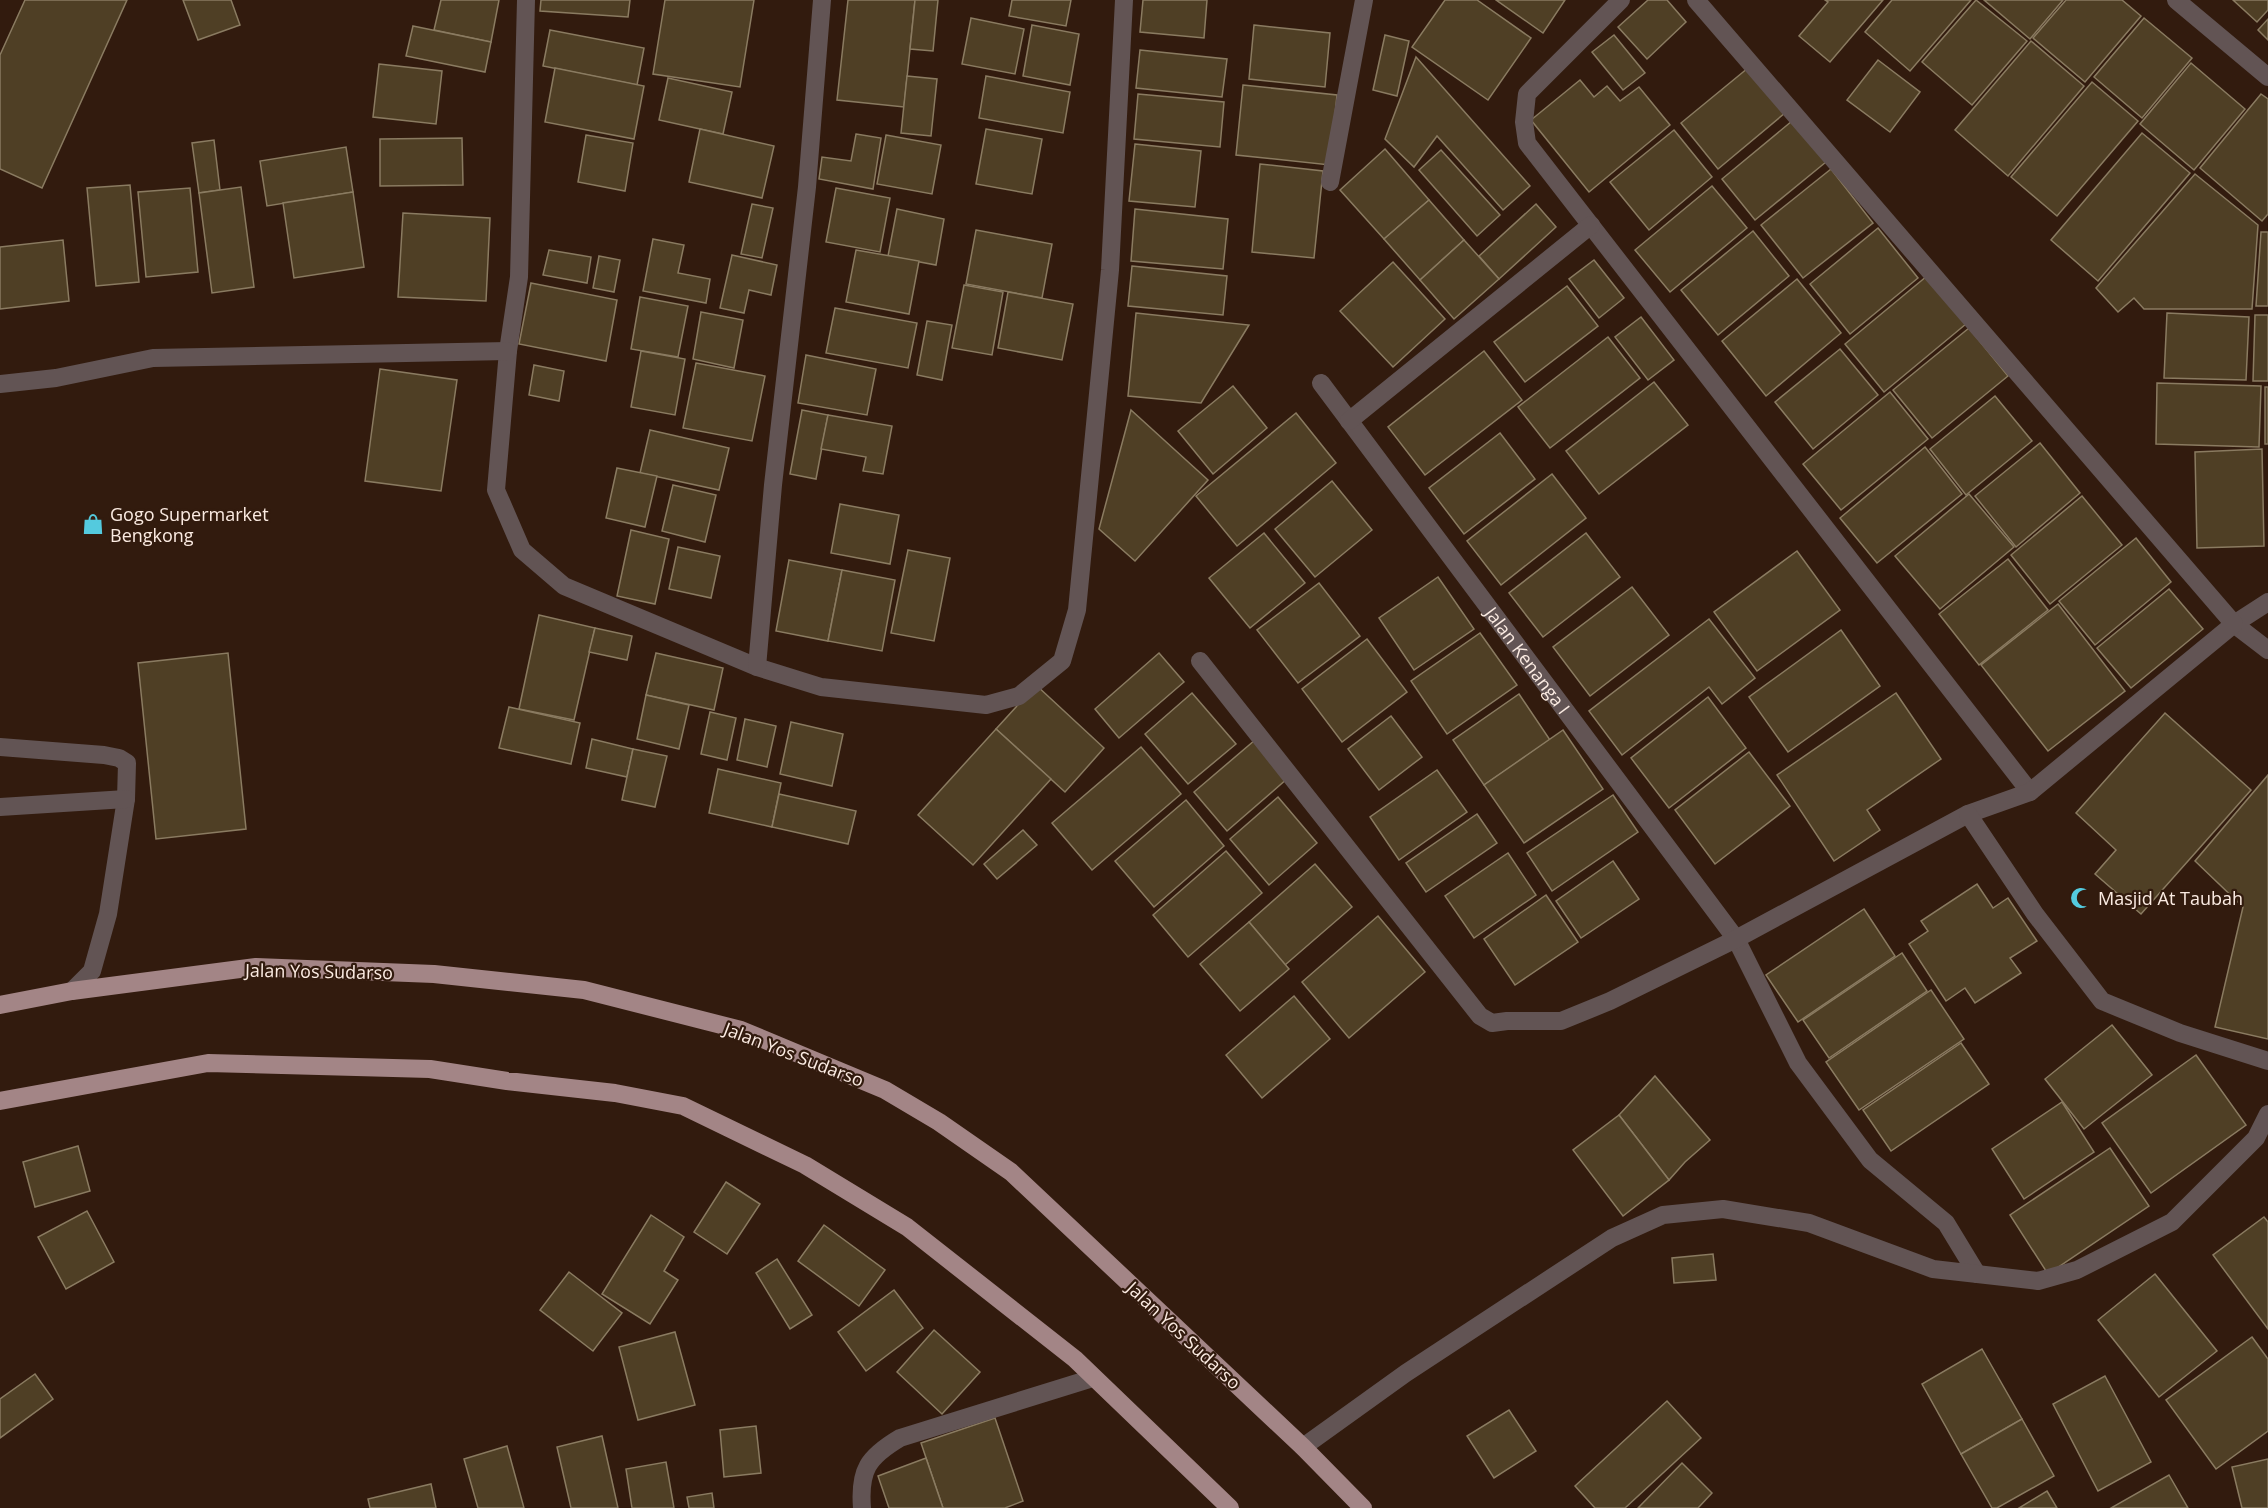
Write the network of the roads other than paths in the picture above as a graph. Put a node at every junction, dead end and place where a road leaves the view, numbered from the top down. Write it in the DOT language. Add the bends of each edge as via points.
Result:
graph roads {
  1 [pos="526,0"];
  2 [pos="822,0"];
  3 [pos="1124,0"];
  4 [pos="1364,0"];
  5 [pos="1621,0"];
  6 [pos="1696,0"];
  7 [pos="2176,0"];
  8 [pos="2268,77"];
  9 [pos="1330,182"];
  10 [pos="1591,225"];
  11 [pos="508,351"];
  12 [pos="1321,383"];
  13 [pos="0,384"];
  14 [pos="1349,421"];
  15 [pos="2268,602"];
  16 [pos="2234,624"];
  17 [pos="2268,650"];
  18 [pos="1200,662"];
  19 [pos="757,667"];
  20 [pos="0,747"];
  21 [pos="2030,792"];
  22 [pos="126,799"];
  23 [pos="0,807"];
  24 [pos="1968,814"];
  25 [pos="1736,939"];
  26 [pos="72,991"];
  27 [pos="0,1005"];
  28 [pos="2268,1061"];
  29 [pos="0,1101"];
  30 [pos="2268,1114"];
  31 [pos="1977,1274"];
  32 [pos="1093,1378"];
  33 [pos="1303,1447"];
  34 [pos="862,1508"];
  35 [pos="1230,1508"];
  36 [pos="1363,1508"];
  1 -- 11 [label="street" via="519,277"];
  2 -- 19 [label="street" via="807,187 773,484"];
  3 -- 19 [label="street" via="1110,270 1077,610 1062,661 1019,696 986,705 821,687"];
  4 -- 9 [label="street"];
  5 -- 10 [label="street" via="1527,94 1527,143"];
  6 -- 16 [label="street"];
  7 -- 8 [label="street"];
  10 -- 14 [label="street"];
  10 -- 21 [label="street"];
  11 -- 13 [label="street" via="153,358 56,378"];
  11 -- 19 [label="street" via="496,490 522,550 564,586"];
  12 -- 14 [label="street, Jalan Kenanga I"];
  14 -- 25 [label="street, Jalan Kenanga I"];
  15 -- 16 [label="street"];
  16 -- 17 [label="street"];
  16 -- 21 [label="street"];
  18 -- 25 [label="street" via="1480,1016 1492,1023 1561,1021"];
  20 -- 22 [label="street" via="119,758 127,763"];
  21 -- 24 [label="street"];
  22 -- 23 [label="street"];
  22 -- 26 [label="street" via="108,914 92,971"];
  24 -- 25 [label="street"];
  24 -- 28 [label="street" via="2035,914 2102,1000 2180,1033"];
  25 -- 31 [label="street, Jalan Kenanga I" via="1798,1063 1869,1160 1947,1223"];
  26 -- 27 [label="main road, Jalan Yos Sudarso"];
  26 -- 33 [label="main road, Jalan Yos Sudarso" via="256,967 434,974 584,990 741,1030 885,1090 1011,1172"];
  29 -- 32 [label="main road" via="208,1063 430,1069 615,1093 682,1106 805,1165 908,1227 1075,1359"];
  30 -- 31 [label="street" via="2256,1138 2172,1222 2077,1270 2038,1281"];
  31 -- 33 [label="street" via="1933,1269 1809,1223 1723,1209 1663,1215 1612,1238 1406,1373"];
  32 -- 34 [label="street" via="900,1438 877,1451 863,1475"];
  32 -- 35 [label="main road"];
  33 -- 36 [label="main road, Jalan Yos Sudarso"];
}
